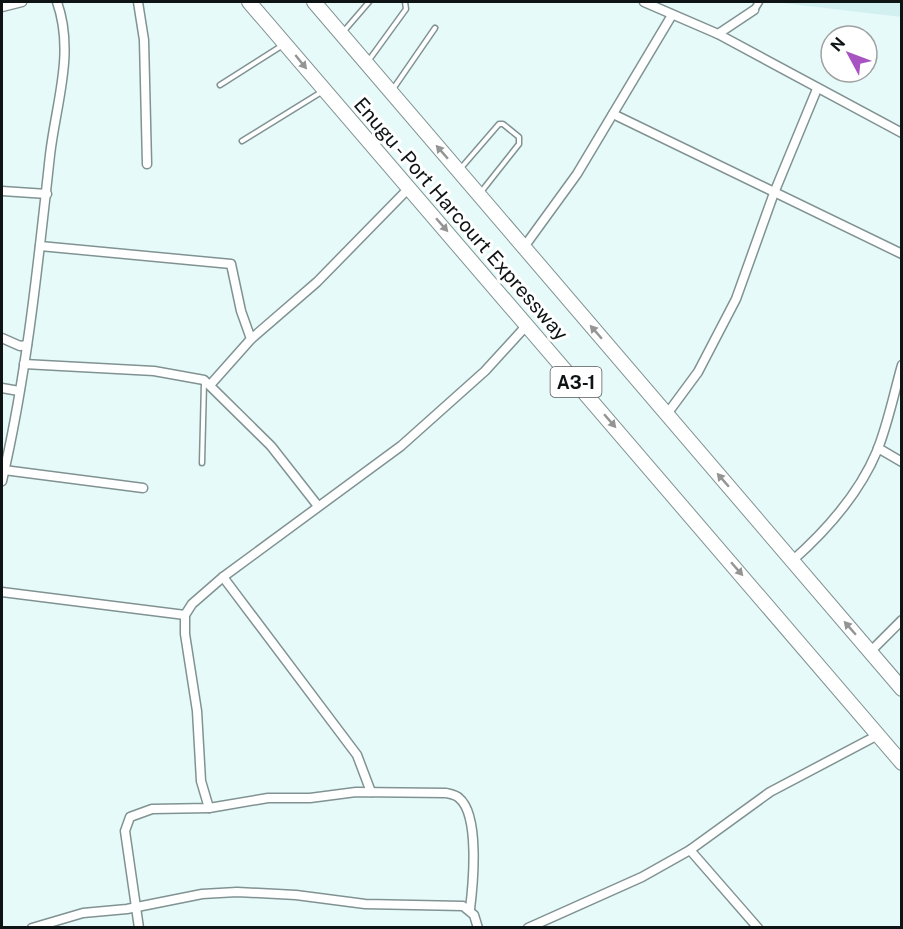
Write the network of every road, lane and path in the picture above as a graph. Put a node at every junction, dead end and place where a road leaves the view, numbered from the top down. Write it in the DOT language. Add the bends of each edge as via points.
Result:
graph roads {
  1 [pos="22,2"];
  2 [pos="57,2"];
  3 [pos="138,2"];
  4 [pos="249,2"];
  5 [pos="314,2"];
  6 [pos="369,2"];
  7 [pos="405,2"];
  8 [pos="644,2"];
  9 [pos="759,2"];
  10 [pos="2,7"];
  11 [pos="754,10"];
  12 [pos="672,15"];
  13 [pos="435,28"];
  14 [pos="341,34"];
  15 [pos="718,34"];
  16 [pos="286,43"];
  17 [pos="366,63"];
  18 [pos="220,85"];
  19 [pos="817,89"];
  20 [pos="324,90"];
  21 [pos="391,92"];
  22 [pos="614,114"];
  23 [pos="902,133"];
  24 [pos="242,141"];
  25 [pos="147,164"];
  26 [pos="458,171"];
  27 [pos="410,187"];
  28 [pos="2,191"];
  29 [pos="774,193"];
  30 [pos="47,194"];
  31 [pos="479,195"];
  32 [pos="40,246"];
  33 [pos="524,247"];
  34 [pos="902,254"];
  35 [pos="527,325"];
  36 [pos="2,338"];
  37 [pos="251,339"];
  38 [pos="27,345"];
  39 [pos="24,364"];
  40 [pos="901,366"];
  41 [pos="208,382"];
  42 [pos="2,388"];
  43 [pos="20,391"];
  44 [pos="666,414"];
  45 [pos="878,448"];
  46 [pos="902,462"];
  47 [pos="202,463"];
  48 [pos="4,471"];
  49 [pos="2,481"];
  50 [pos="143,488"];
  51 [pos="318,506"];
  52 [pos="792,561"];
  53 [pos="223,577"];
  54 [pos="2,592"];
  55 [pos="185,615"];
  56 [pos="902,620"];
  57 [pos="870,652"];
  58 [pos="902,688"];
  59 [pos="878,735"];
  60 [pos="902,763"];
  61 [pos="371,792"];
  62 [pos="209,808"];
  63 [pos="690,850"];
  64 [pos="136,907"];
  65 [pos="470,909"];
  66 [pos="32,927"];
  67 [pos="139,927"];
  68 [pos="478,927"];
  69 [pos="528,927"];
  70 [pos="758,927"];
  1 -- 10 [label="street"];
  2 -- 30 [label="street" via="65,30 65,54"];
  3 -- 25 [label="street" via="144,40"];
  4 -- 16 [label="highway, Enugu - Port Harcourt Expressway / A3-1"];
  5 -- 14 [label="highway, Enugu - Port Harcourt Expressway / A3-1"];
  6 -- 14 [label="lane"];
  7 -- 17 [label="lane" via="406,9"];
  8 -- 12 [label="street"];
  9 -- 11 [label="street"];
  11 -- 15 [label="street"];
  12 -- 15 [label="street"];
  12 -- 22 [label="street"];
  13 -- 21 [label="lane"];
  14 -- 17 [label="highway, Enugu - Port Harcourt Expressway / A3-1"];
  15 -- 19 [label="street"];
  16 -- 18 [label="lane"];
  16 -- 20 [label="highway, Enugu - Port Harcourt Expressway / A3-1, one-way"];
  17 -- 21 [label="highway, Enugu - Port Harcourt Expressway / A3-1"];
  19 -- 23 [label="street"];
  19 -- 29 [label="street"];
  20 -- 24 [label="lane"];
  20 -- 27 [label="highway, Enugu - Port Harcourt Expressway / A3-1"];
  26 -- 21 [label="highway, Enugu - Port Harcourt Expressway / A3-1, one-way"];
  22 -- 29 [label="street"];
  22 -- 33 [label="street"];
  26 -- 31 [label="highway, Enugu - Port Harcourt Expressway / A3-1"];
  26 -- 31 [label="lane" via="499,124 519,137 519,144"];
  27 -- 35 [label="highway, Enugu - Port Harcourt Expressway / A3-1, one-way"];
  27 -- 37 [label="street" via="317,282"];
  28 -- 30 [label="street"];
  29 -- 34 [label="street"];
  29 -- 44 [label="street" via="736,299 698,372"];
  30 -- 32 [label="street"];
  31 -- 33 [label="highway, Enugu - Port Harcourt Expressway / A3-1"];
  32 -- 37 [label="street" via="231,264"];
  32 -- 38 [label="street"];
  44 -- 33 [label="highway, Enugu - Port Harcourt Expressway / A3-1, one-way"];
  35 -- 51 [label="street" via="485,371 401,446"];
  35 -- 59 [label="highway, Enugu - Port Harcourt Expressway / A3-1, one-way"];
  36 -- 38 [label="street"];
  37 -- 41 [label="street"];
  38 -- 39 [label="street"];
  39 -- 41 [label="street" via="154,371"];
  39 -- 43 [label="street"];
  40 -- 45 [label="street"];
  41 -- 47 [label="lane"];
  41 -- 51 [label="street" via="271,446"];
  42 -- 43 [label="street"];
  43 -- 48 [label="street"];
  52 -- 44 [label="highway, Enugu - Port Harcourt Expressway / A3-1, one-way"];
  45 -- 46 [label="street"];
  45 -- 52 [label="street" via="848,502"];
  48 -- 49 [label="street"];
  48 -- 50 [label="street"];
  51 -- 53 [label="street"];
  57 -- 52 [label="highway, Enugu - Port Harcourt Expressway / A3-1, one-way"];
  53 -- 55 [label="street"];
  53 -- 61 [label="street" via="357,755"];
  54 -- 55 [label="street"];
  55 -- 62 [label="street" via="201,781"];
  56 -- 57 [label="street"];
  57 -- 58 [label="highway, Enugu - Port Harcourt Expressway / A3-1"];
  59 -- 60 [label="highway, Enugu - Port Harcourt Expressway / A3-1"];
  59 -- 63 [label="street" via="770,792"];
  61 -- 62 [label="street" via="268,798"];
  61 -- 65 [label="street" via="446,793 459,797 471,825"];
  62 -- 64 [label="street" via="152,809 130,817 125,831"];
  63 -- 69 [label="street" via="642,877"];
  63 -- 70 [label="street"];
  64 -- 65 [label="street" via="202,894 237,892"];
  64 -- 66 [label="street" via="84,913"];
  64 -- 67 [label="street"];
  65 -- 68 [label="street"];
}
